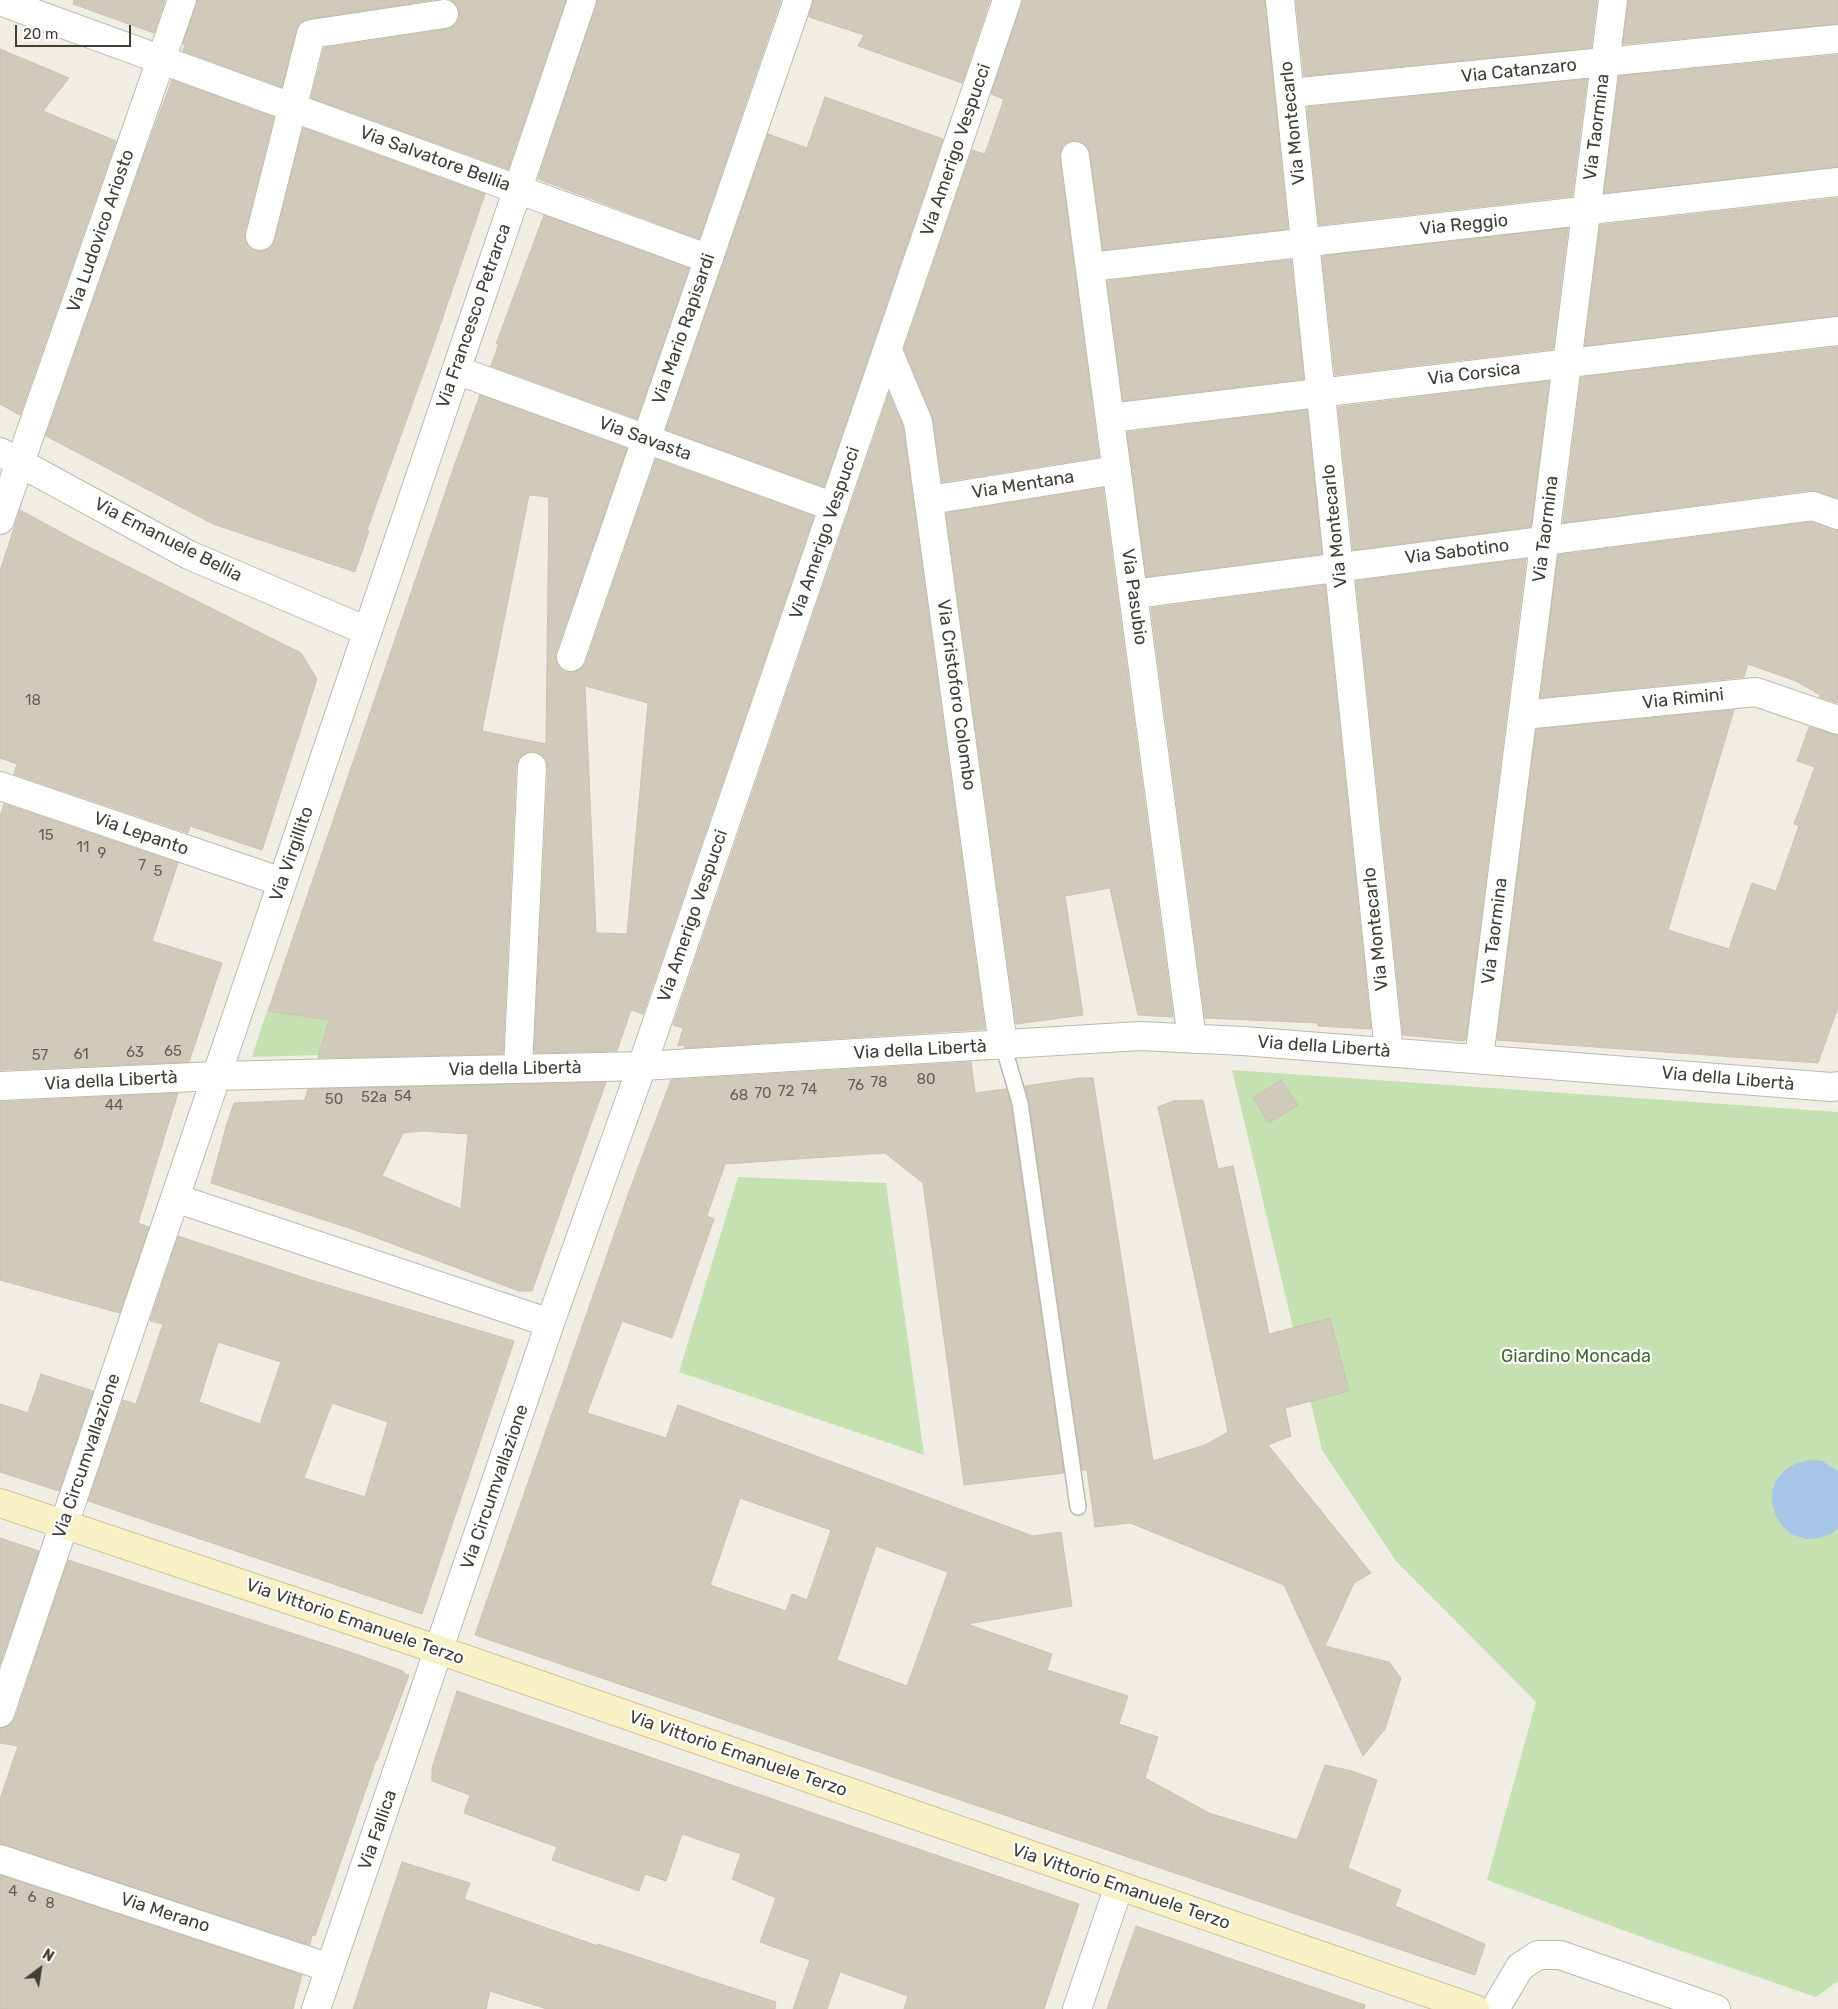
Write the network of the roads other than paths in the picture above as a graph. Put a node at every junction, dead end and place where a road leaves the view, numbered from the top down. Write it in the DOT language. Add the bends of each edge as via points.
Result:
graph roads {
  1 [pos="182,0"];
  2 [pos="582,0"];
  3 [pos="798,0"];
  4 [pos="1007,0"];
  5 [pos="1280,0"];
  6 [pos="1613,0"];
  7 [pos="0,2"];
  8 [pos="444,14"];
  9 [pos="1838,39"];
  10 [pos="161,60"];
  11 [pos="1605,62"];
  12 [pos="1290,93"];
  13 [pos="292,107"];
  14 [pos="1075,156"];
  15 [pos="1838,182"];
  16 [pos="518,189"];
  17 [pos="1586,211"];
  18 [pos="260,236"];
  19 [pos="1305,243"];
  20 [pos="708,259"];
  21 [pos="1090,267"];
  22 [pos="1838,331"];
  23 [pos="888,351"];
  24 [pos="1567,363"];
  25 [pos="456,370"];
  26 [pos="1321,393"];
  27 [pos="1110,418"];
  28 [pos="646,439"];
  29 [pos="10,457"];
  30 [pos="1117,470"];
  31 [pos="930,500"];
  32 [pos="834,507"];
  33 [pos="1838,515"];
  34 [pos="0,520"];
  35 [pos="1545,540"];
  36 [pos="1339,567"];
  37 [pos="1134,594"];
  38 [pos="367,632"];
  39 [pos="571,657"];
  40 [pos="1523,715"];
  41 [pos="1838,720"];
  42 [pos="532,767"];
  43 [pos="0,786"];
  44 [pos="282,882"];
  45 [pos="1192,1039"];
  46 [pos="1003,1045"];
  47 [pos="1389,1052"];
  48 [pos="1479,1058"];
  49 [pos="642,1066"];
  50 [pos="518,1069"];
  51 [pos="216,1076"];
  52 [pos="1836,1080"];
  53 [pos="0,1086"];
  54 [pos="175,1198"];
  55 [pos="550,1323"];
  56 [pos="0,1503"];
  57 [pos="1078,1507"];
  58 [pos="64,1524"];
  59 [pos="439,1650"];
  60 [pos="0,1713"];
  61 [pos="0,1859"];
  62 [pos="1119,1886"];
  63 [pos="330,1968"];
  64 [pos="316,2009"];
  65 [pos="1077,2009"];
  66 [pos="1475,2009"];
  67 [pos="1495,2009"];
  68 [pos="1716,2009"];
  1 -- 10 [label="street, Via Ludovico Ariosto"];
  2 -- 16 [label="street, Via Francesco Petrarca"];
  3 -- 20 [label="street, Via Mario Rapisardi"];
  4 -- 23 [label="street, Via Amerigo Vespucci"];
  5 -- 12 [label="street, Via Montecarlo"];
  6 -- 11 [label="street, Via Taormina"];
  7 -- 10 [label="street, Via Salvatore Bellia"];
  8 -- 13 [label="street" via="311,34"];
  9 -- 11 [label="street, Via Catanzaro"];
  10 -- 13 [label="street, Via Salvatore Bellia"];
  10 -- 29 [label="street, Via Ludovico Ariosto"];
  11 -- 12 [label="street, Via Catanzaro"];
  11 -- 17 [label="street, Via Taormina"];
  12 -- 19 [label="street, Via Montecarlo"];
  13 -- 16 [label="street, Via Salvatore Bellia"];
  13 -- 18 [label="street"];
  14 -- 21 [label="street, Via Pasubio"];
  15 -- 17 [label="street, Via Reggio"];
  16 -- 20 [label="street, Via Salvatore Bellia"];
  16 -- 25 [label="street, Via Francesco Petrarca"];
  17 -- 19 [label="street, Via Reggio"];
  17 -- 24 [label="street, Via Taormina"];
  19 -- 21 [label="street, Via Reggio"];
  19 -- 26 [label="street, Via Montecarlo"];
  20 -- 28 [label="street, Via Mario Rapisardi"];
  21 -- 27 [label="street, Via Pasubio"];
  22 -- 24 [label="street, Via Corsica"];
  23 -- 31 [label="street, Via Cristoforo Colombo" via="918,422"];
  23 -- 32 [label="street, Via Amerigo Vespucci"];
  24 -- 26 [label="street, Via Corsica"];
  24 -- 35 [label="street, Via Taormina"];
  25 -- 28 [label="street, Via Savasta"];
  25 -- 38 [label="street, Via Francesco Petrarca"];
  26 -- 27 [label="street, Via Corsica"];
  26 -- 36 [label="street, Via Montecarlo"];
  27 -- 30 [label="street, Via Pasubio"];
  28 -- 32 [label="street, Via Savasta"];
  28 -- 39 [label="street, Via Mario Rapisardi"];
  29 -- 34 [label="street, Via Ludovico Ariosto"];
  29 -- 38 [label="street, Via Emanuele Bellia" via="189,554"];
  30 -- 31 [label="street, Via Mentana"];
  30 -- 37 [label="street, Via Pasubio"];
  31 -- 46 [label="street, Via Cristoforo Colombo"];
  32 -- 49 [label="street, Via Amerigo Vespucci"];
  33 -- 35 [label="street, Via Sabotino" via="1813,506"];
  35 -- 36 [label="street, Via Sabotino"];
  35 -- 40 [label="street, Via Taormina"];
  36 -- 37 [label="street, Via Sabotino"];
  36 -- 47 [label="street, Via Montecarlo"];
  37 -- 45 [label="street, Via Pasubio"];
  38 -- 44 [label="street, Via Virgillito"];
  40 -- 41 [label="street, Via Rimini" via="1756,692"];
  40 -- 48 [label="street, Via Taormina"];
  42 -- 50 [label="street"];
  43 -- 44 [label="street, Via Lepanto"];
  44 -- 51 [label="street, Via Virgillito"];
  45 -- 46 [label="street, Via della Libertà" via="1140,1036"];
  45 -- 47 [label="street, Via della Libertà"];
  46 -- 49 [label="street, Via della Libertà"];
  46 -- 57 [label="lane" via="1020,1103"];
  47 -- 48 [label="street, Via della Libertà"];
  48 -- 52 [label="street, Via della Libertà"];
  49 -- 50 [label="street, Via della Libertà"];
  49 -- 55 [label="street, Via Circumvallazione"];
  50 -- 51 [label="street, Via della Libertà"];
  51 -- 53 [label="street, Via della Libertà"];
  51 -- 54 [label="street, Via Circumvallazione"];
  54 -- 55 [label="street"];
  54 -- 58 [label="street, Via Circumvallazione"];
  55 -- 59 [label="street, Via Circumvallazione"];
  56 -- 58 [label="street, Via Vittorio Emanuele Terzo"];
  58 -- 59 [label="street, Via Vittorio Emanuele Terzo"];
  58 -- 60 [label="street, Via Circumvallazione"];
  59 -- 62 [label="street, Via Vittorio Emanuele Terzo"];
  59 -- 63 [label="street, Via Fallica"];
  61 -- 63 [label="street, Via Merano"];
  62 -- 65 [label="street"];
  62 -- 66 [label="street, Via Vittorio Emanuele Terzo"];
  63 -- 64 [label="street, Via Fallica"];
  67 -- 68 [label="street" via="1520,1967 1538,1955 1560,1955"];
}
